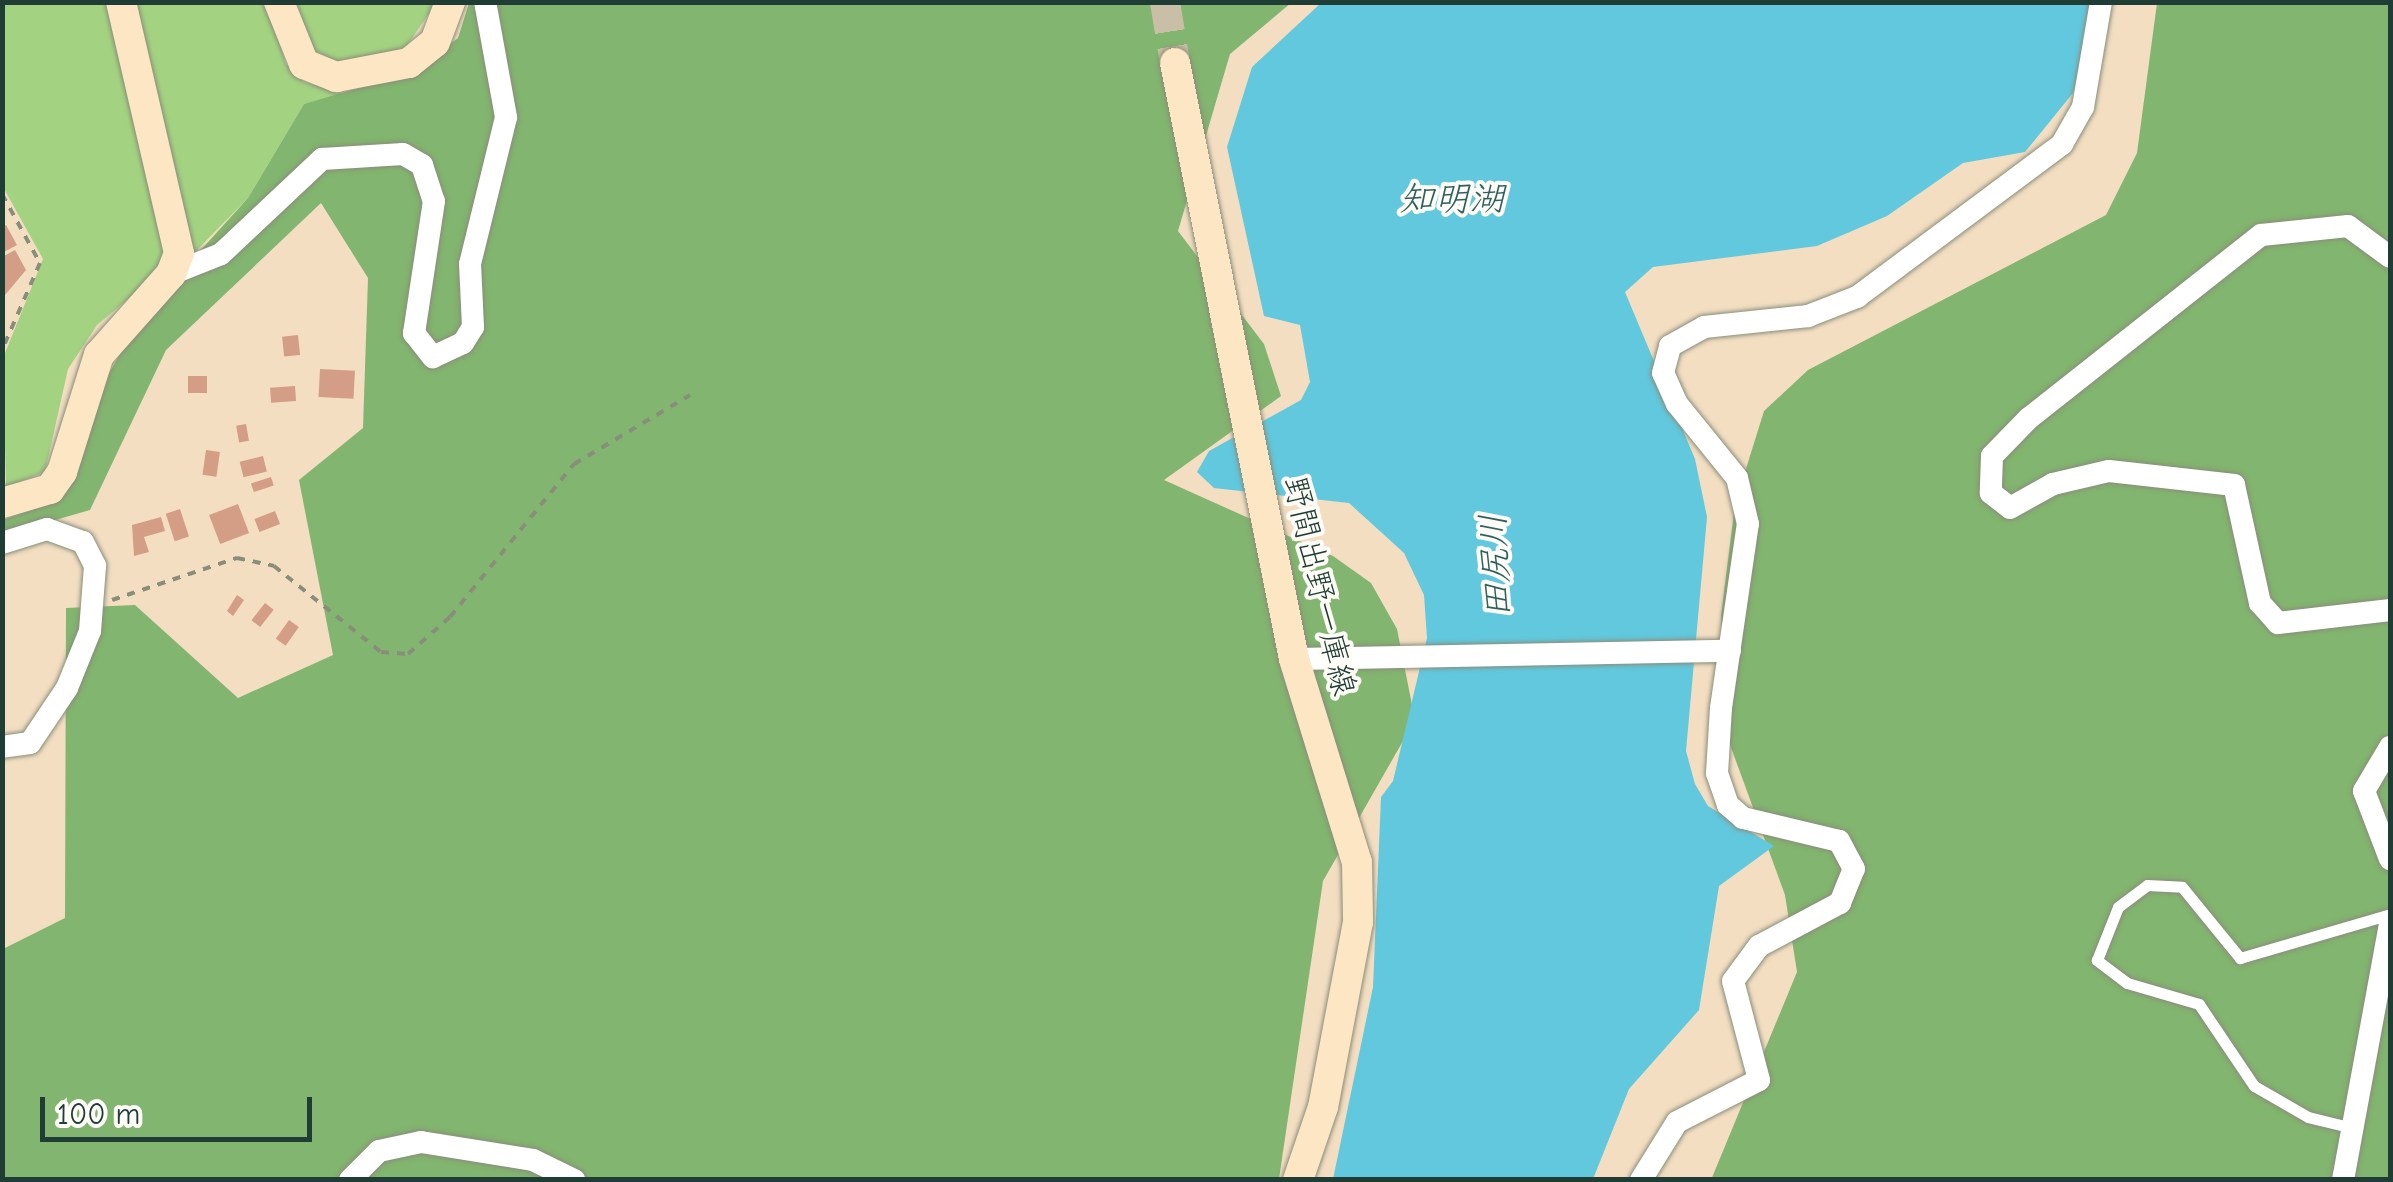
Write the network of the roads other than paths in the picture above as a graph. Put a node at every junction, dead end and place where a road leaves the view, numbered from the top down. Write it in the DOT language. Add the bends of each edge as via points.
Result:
graph roads {
  1 [pos="121,2"];
  2 [pos="279,2"];
  3 [pos="450,2"];
  4 [pos="484,2"];
  5 [pos="2100,2"];
  6 [pos="1175,63"];
  7 [pos="2390,258"];
  8 [pos="171,274"];
  9 [pos="2,503"];
  10 [pos="2,543"];
  11 [pos="2390,610"];
  12 [pos="1730,651"];
  13 [pos="1294,659"];
  14 [pos="2,747"];
  15 [pos="2390,747"];
  16 [pos="2390,859"];
  17 [pos="2390,914"];
  18 [pos="2390,922"];
  19 [pos="2356,1129"];
  20 [pos="350,1180"];
  21 [pos="574,1180"];
  22 [pos="1298,1180"];
  23 [pos="1641,1180"];
  24 [pos="2344,1180"];
  1 -- 8 [label="main road" via="181,230"];
  2 -- 3 [label="main road" via="304,64 336,77 409,64 435,42"];
  4 -- 8 [label="street" via="506,117 470,264 473,327 463,343 433,357 414,332 434,200 422,165 403,154 322,158 221,254"];
  5 -- 12 [label="street" via="2083,107 2062,144 1857,298 1808,316 1704,328 1670,346 1663,373 1676,404 1738,478 1748,524"];
  6 -- 13 [label="main road, 野間出野一庫線"];
  7 -- 11 [label="street" via="2348,226 2261,234 2030,418 1992,456 1991,493 2010,508 2053,484 2109,471 2234,485 2260,603 2278,624"];
  8 -- 9 [label="main road" via="99,355 50,489"];
  10 -- 14 [label="street" via="47,528 83,542 95,566 91,610 48,723 30,743"];
  12 -- 13 [label="street"];
  12 -- 23 [label="street" via="1717,773 1728,805 1743,818 1840,840 1854,869 1840,903 1760,946 1733,981 1759,1080 1677,1122"];
  13 -- 22 [label="main road, 野間出野一庫線" via="1344,805 1358,907 1323,1108"];
  15 -- 16 [label="street" via="2364,792"];
  17 -- 19 [label="lane" via="2240,958 2182,886 2146,885 2118,907 2097,960 2127,983 2198,1004 2254,1086 2308,1117"];
  18 -- 19 [label="street"];
  19 -- 24 [label="street"];
  20 -- 21 [label="street" via="380,1151 421,1142 533,1160"];
}
